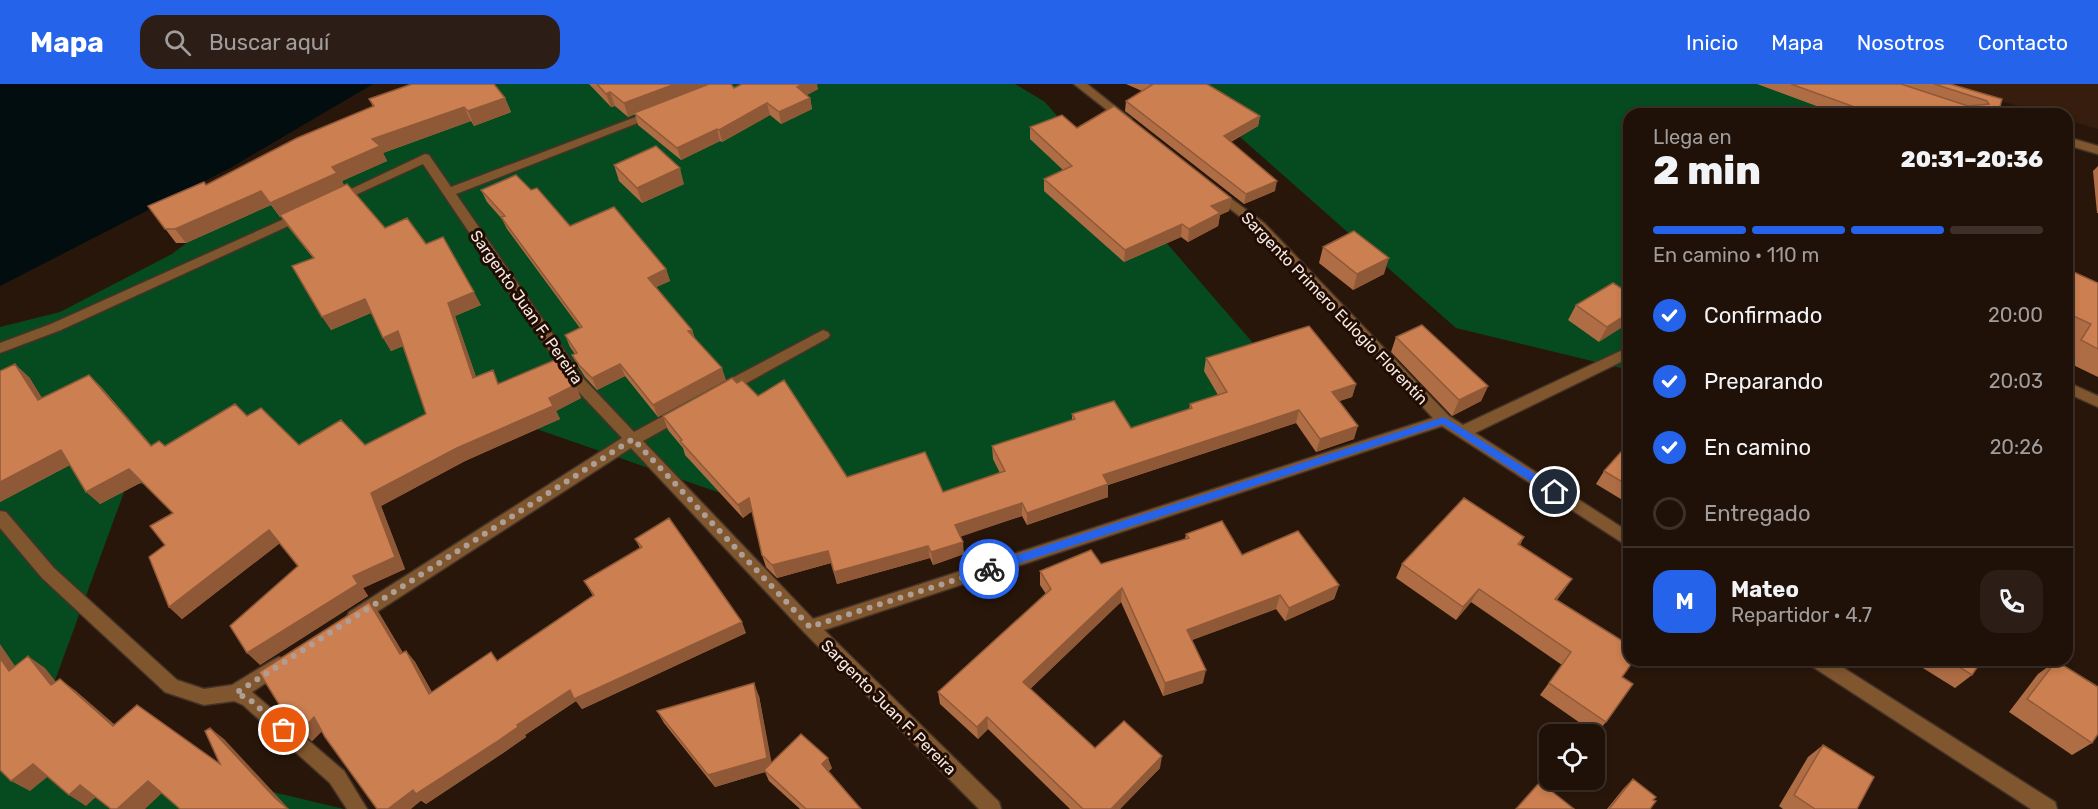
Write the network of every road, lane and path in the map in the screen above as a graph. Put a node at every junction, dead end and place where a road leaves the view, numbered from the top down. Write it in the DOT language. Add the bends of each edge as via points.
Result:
graph roads {
  1 [pos="1080,84"];
  2 [pos="670,107"];
  3 [pos="1137,129"];
  4 [pos="2073,143"];
  5 [pos="2098,150"];
  6 [pos="1203,181"];
  7 [pos="448,193"];
  8 [pos="823,335"];
  9 [pos="0,348"];
  10 [pos="1623,355"];
  11 [pos="2073,390"];
  12 [pos="2098,402"];
  13 [pos="1444,420"];
  14 [pos="1463,432"];
  15 [pos="633,439"];
  16 [pos="0,517"];
  17 [pos="1623,536"];
  18 [pos="345,623"];
  19 [pos="810,627"];
  20 [pos="295,655"];
  21 [pos="1825,666"];
  22 [pos="236,693"];
  23 [pos="358,809"];
  24 [pos="992,809"];
  25 [pos="2048,809"];
  1 -- 3 [label="street"];
  2 -- 7 [label="street"];
  4 -- 5 [label="street"];
  6 -- 13 [label="street, Sargento Primero Eulogio Florentín" via="1260,226"];
  7 -- 9 [label="street, Sargento Juan F. Pereira" via="425,158 56,327"];
  7 -- 15 [label="street, Sargento Juan F. Pereira" via="578,382"];
  8 -- 15 [label="street"];
  10 -- 14 [label="street"];
  11 -- 12 [label="street"];
  13 -- 14 [label="street, Sargento Primero Eulogio Florentín"];
  13 -- 19 [label="street"];
  14 -- 17 [label="street, Sargento Primero Eulogio Florentín"];
  15 -- 18 [label="street"];
  15 -- 19 [label="street, Sargento Juan F. Pereira"];
  16 -- 22 [label="street" via="48,573 171,686 204,698"];
  19 -- 24 [label="street, Sargento Juan F. Pereira"];
  20 -- 22 [label="street"];
  21 -- 25 [label="street"];
  22 -- 23 [label="street" via="249,699 337,777"];
}
